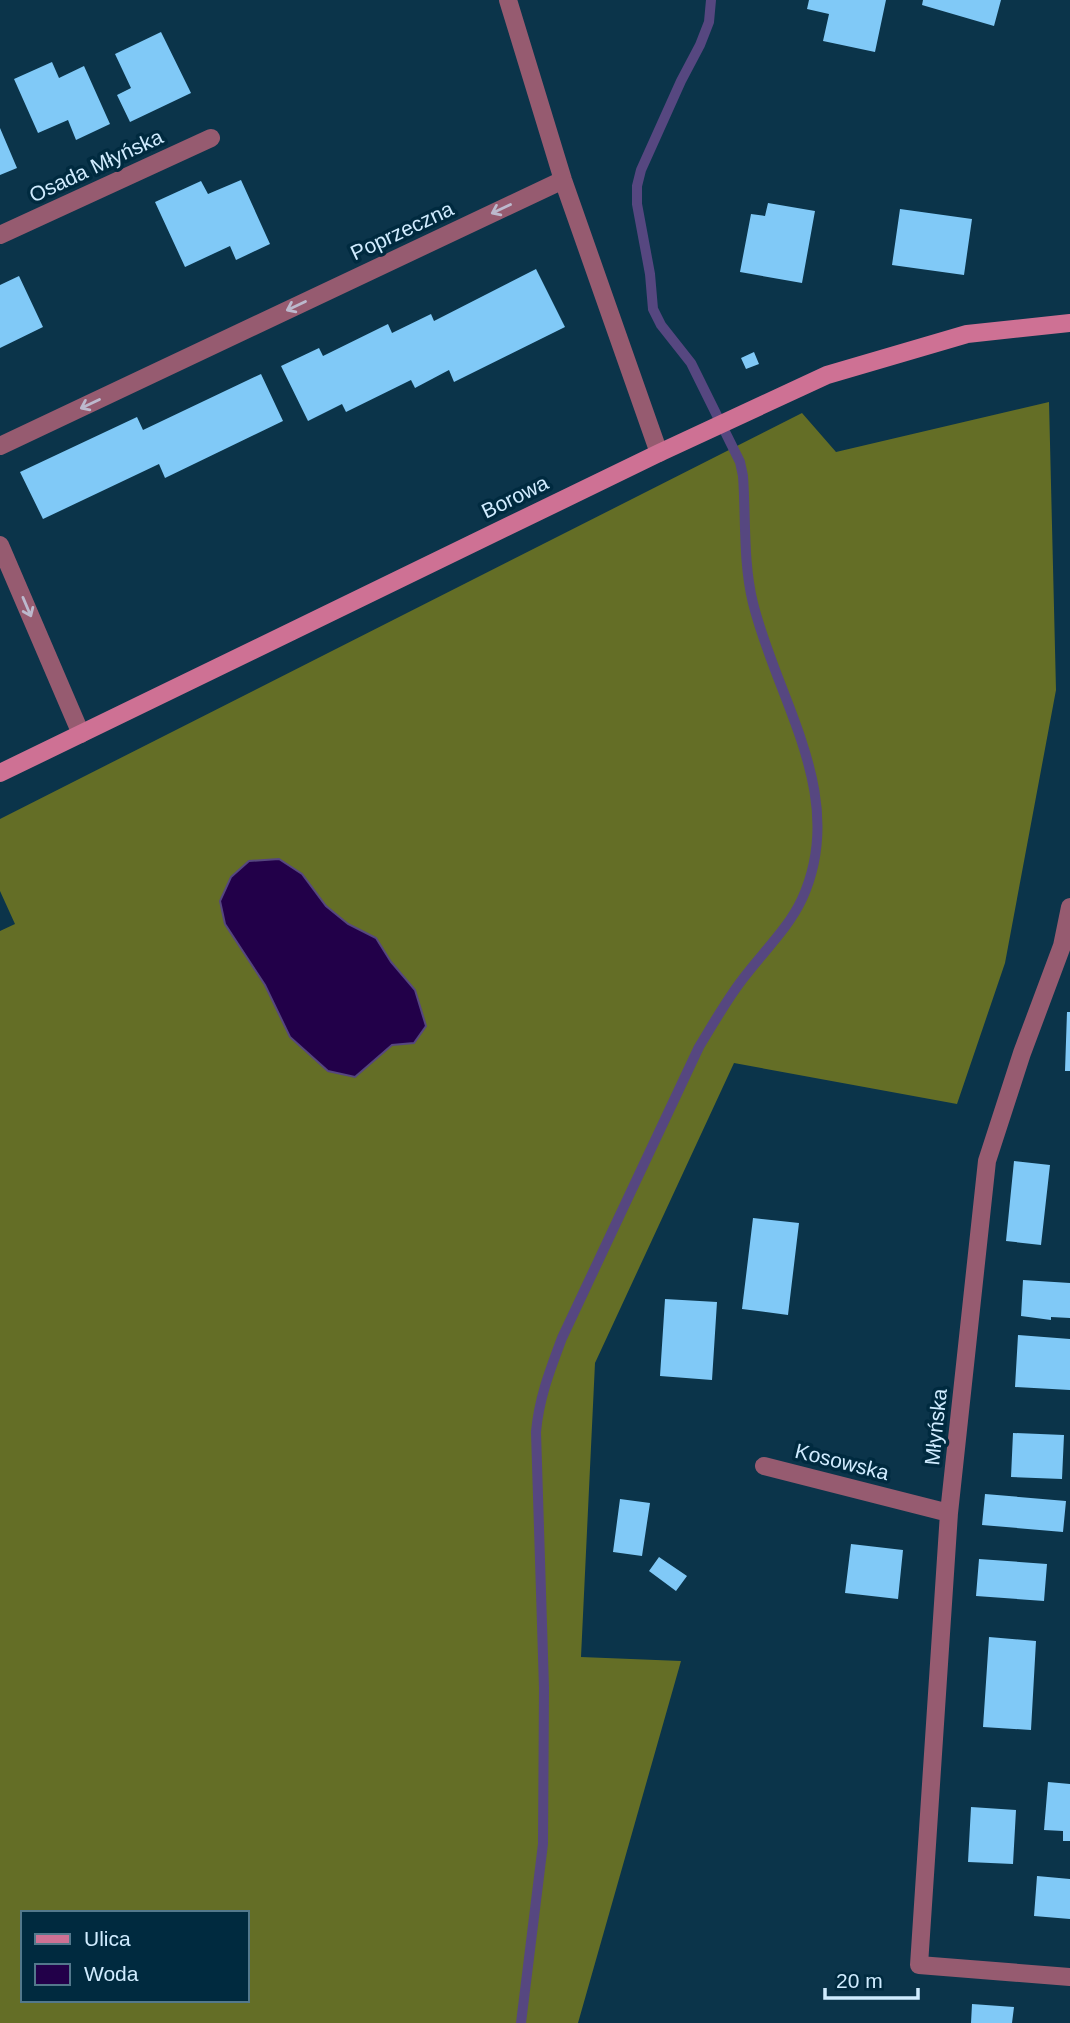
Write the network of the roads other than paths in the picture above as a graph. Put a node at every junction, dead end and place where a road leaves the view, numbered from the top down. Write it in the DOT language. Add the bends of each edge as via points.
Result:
graph roads {
  1 [pos="509,0"];
  2 [pos="211,138"];
  3 [pos="563,180"];
  4 [pos="0,235"];
  5 [pos="1070,323"];
  6 [pos="0,446"];
  7 [pos="659,453"];
  8 [pos="0,545"];
  9 [pos="81,734"];
  10 [pos="0,773"];
  11 [pos="1070,907"];
  12 [pos="764,1466"];
  13 [pos="950,1513"];
  14 [pos="1070,1977"];
  1 -- 3 [label="street"];
  2 -- 4 [label="street, Osada Młyńska"];
  3 -- 6 [label="street, Poprzeczna, one-way"];
  3 -- 7 [label="street"];
  5 -- 7 [label="street, Borowa" via="967,334 827,375"];
  7 -- 9 [label="street, Borowa"];
  8 -- 9 [label="street, one-way"];
  9 -- 10 [label="street, Borowa"];
  11 -- 13 [label="street, Młyńska" via="1062,946 987,1161"];
  12 -- 13 [label="street, Kosowska"];
  13 -- 14 [label="street, Młyńska" via="919,1965"];
}
